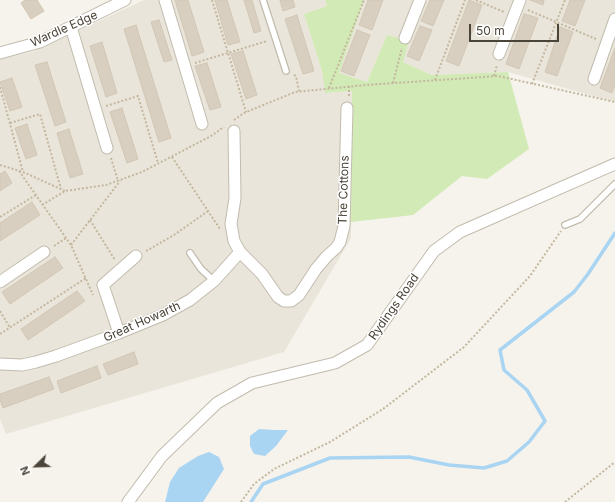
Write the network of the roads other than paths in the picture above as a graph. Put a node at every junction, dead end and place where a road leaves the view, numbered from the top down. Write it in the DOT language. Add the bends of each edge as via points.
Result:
graph roads {
  1 [pos="125,0"];
  2 [pos="165,0"];
  3 [pos="263,0"];
  4 [pos="420,0"];
  5 [pos="517,7"];
  6 [pos="615,19"];
  7 [pos="71,27"];
  8 [pos="405,38"];
  9 [pos="0,53"];
  10 [pos="499,54"];
  11 [pos="286,71"];
  12 [pos="594,79"];
  13 [pos="347,108"];
  14 [pos="202,124"];
  15 [pos="234,132"];
  16 [pos="107,148"];
  17 [pos="615,164"];
  18 [pos="615,184"];
  19 [pos="565,226"];
  20 [pos="44,252"];
  21 [pos="240,252"];
  22 [pos="190,253"];
  23 [pos="136,256"];
  24 [pos="214,281"];
  25 [pos="0,282"];
  26 [pos="119,333"];
  27 [pos="0,364"];
  28 [pos="128,502"];
  1 -- 7 [label="street, Wardle Edge"];
  2 -- 14 [label="street"];
  3 -- 11 [label="lane"];
  4 -- 8 [label="street"];
  5 -- 10 [label="street"];
  6 -- 12 [label="street"];
  7 -- 9 [label="street, Wardle Edge" via="40,42"];
  7 -- 16 [label="street"];
  13 -- 21 [label="street, The Cottons" via="344,226 336,248 316,269 299,295 284,301"];
  15 -- 21 [label="street" via="235,198 231,224 234,241"];
  17 -- 28 [label="street, Rydings Road" via="460,232 434,251 367,345 336,362 252,384 217,403 162,456"];
  18 -- 19 [label="lane" via="580,219"];
  20 -- 25 [label="street"];
  21 -- 24 [label="street, Great Howarth"];
  22 -- 24 [label="lane" via="201,269"];
  23 -- 26 [label="street" via="103,285"];
  24 -- 26 [label="street, Great Howarth" via="190,300 163,315"];
  26 -- 27 [label="street, Great Howarth" via="36,362 22,365"];
}
